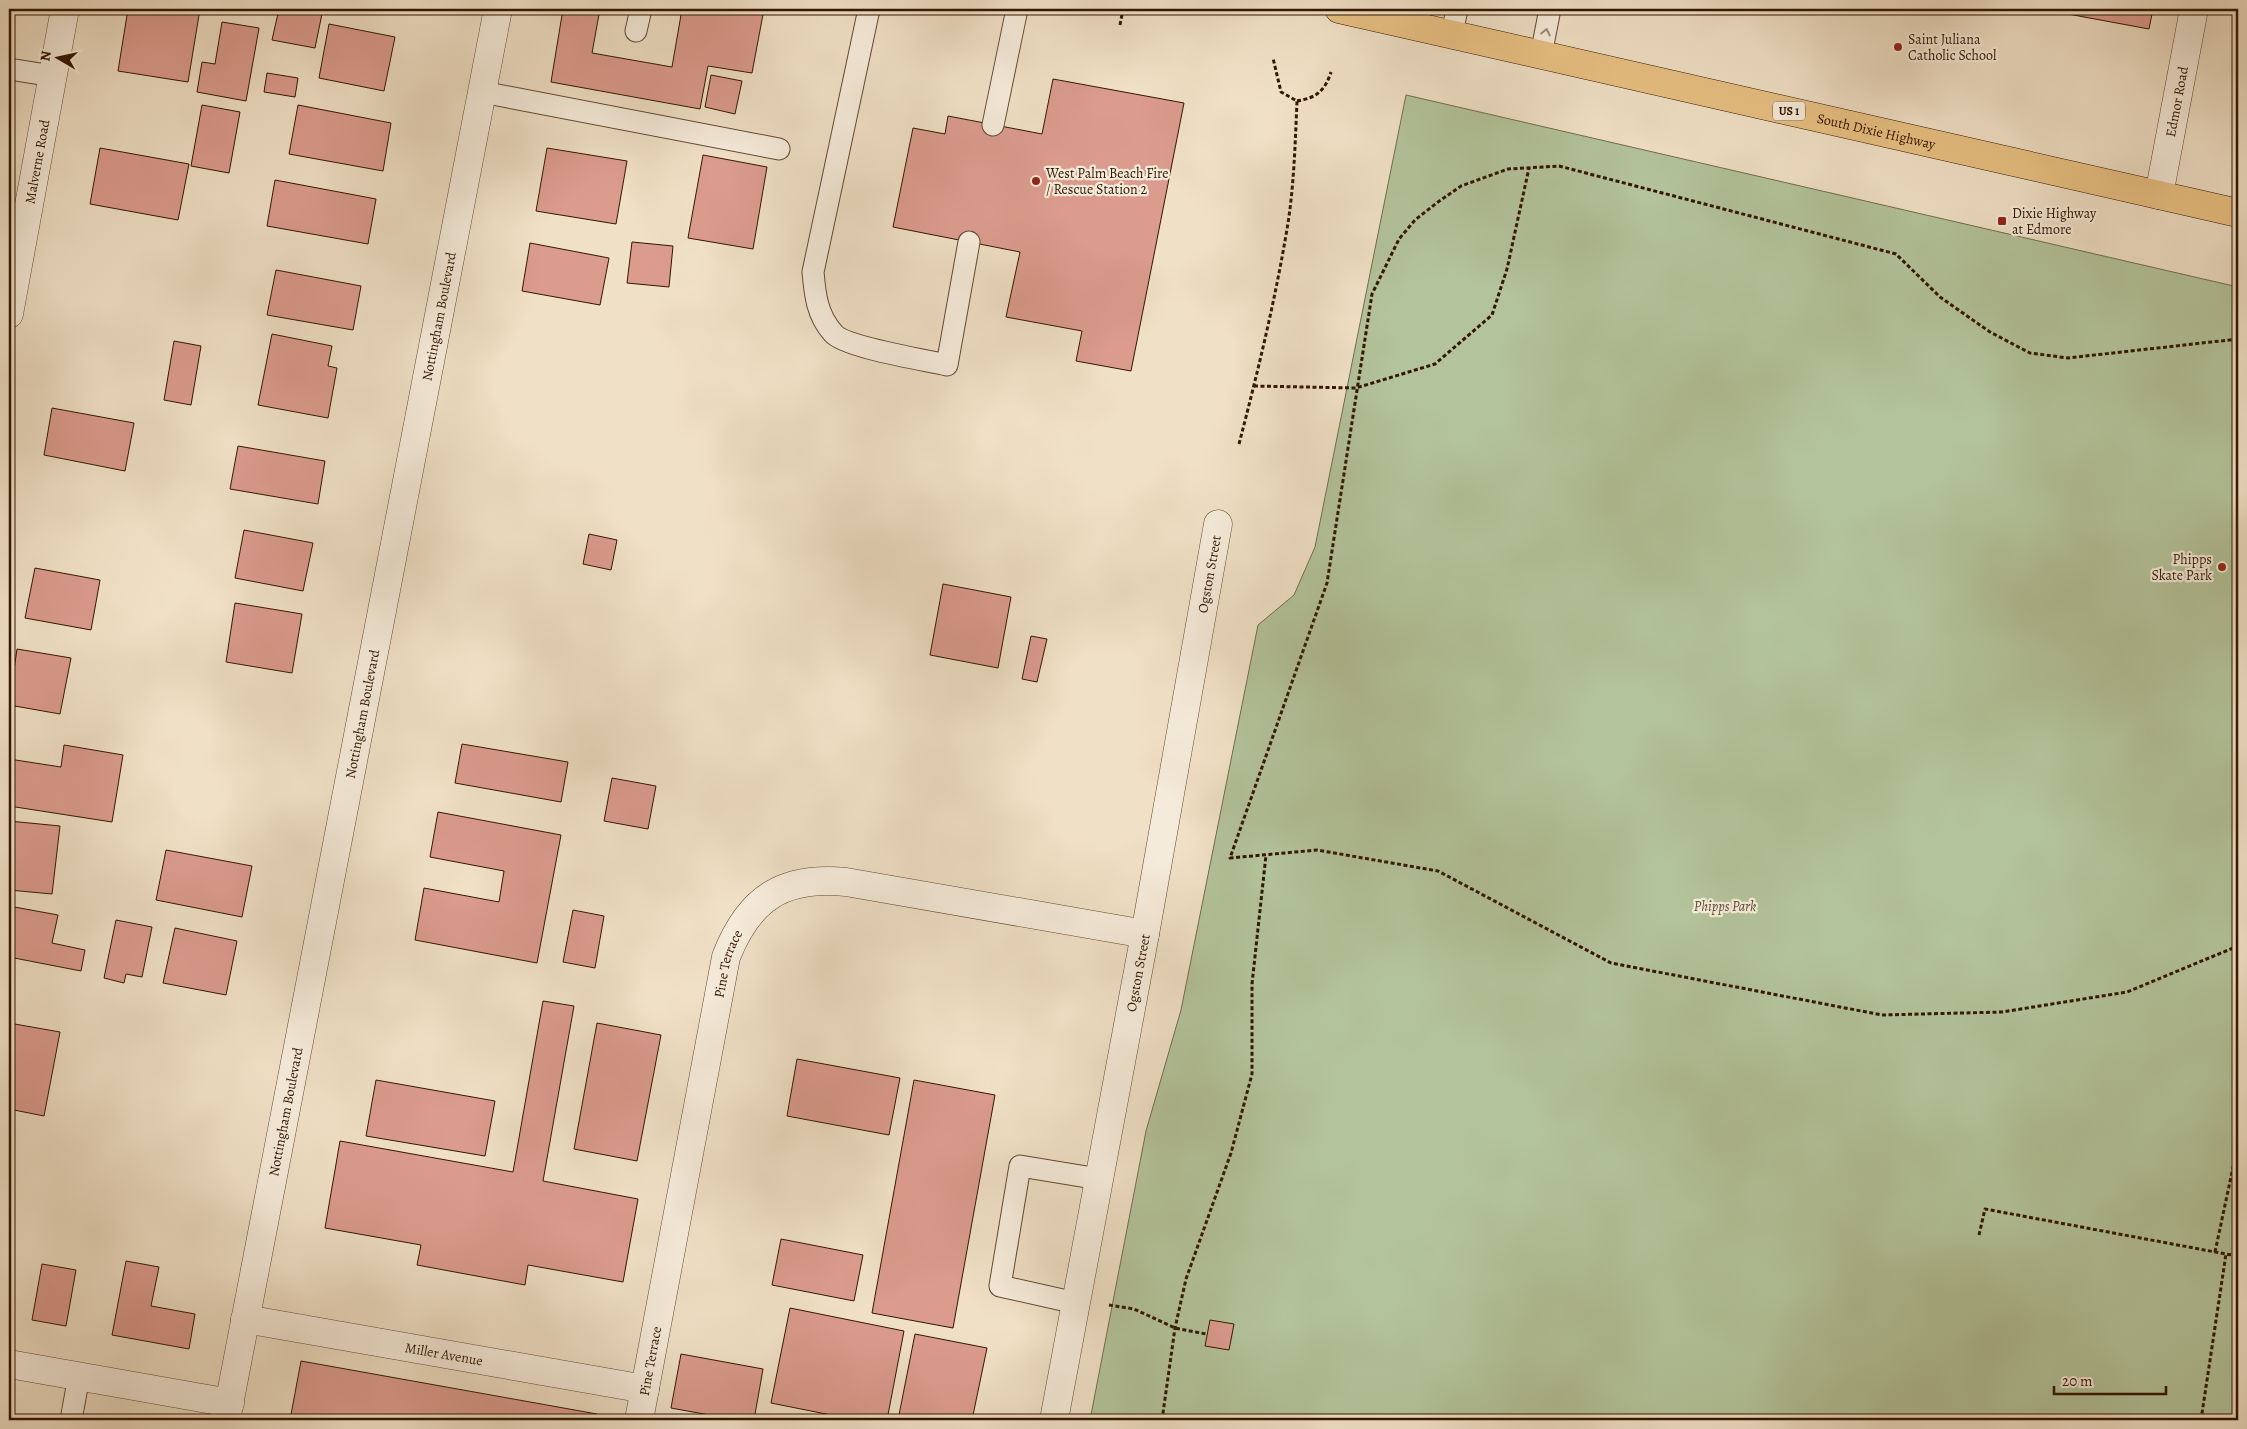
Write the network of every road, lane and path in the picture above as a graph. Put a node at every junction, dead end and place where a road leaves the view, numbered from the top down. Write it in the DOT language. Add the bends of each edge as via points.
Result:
graph roads {
  1 [pos="65,9"];
  2 [pos="498,9"];
  3 [pos="641,9"];
  4 [pos="869,9"];
  5 [pos="1017,9"];
  6 [pos="1123,9"];
  7 [pos="1339,9"];
  8 [pos="1550,9"];
  9 [pos="2194,9"];
  10 [pos="1454,22"];
  11 [pos="1120,25"];
  12 [pos="636,31"];
  13 [pos="1541,55"];
  14 [pos="1273,58"];
  15 [pos="9,68"];
  16 [pos="1331,72"];
  17 [pos="53,76"];
  18 [pos="482,92"];
  19 [pos="1297,101"];
  20 [pos="993,124"];
  21 [pos="779,149"];
  22 [pos="1529,168"];
  23 [pos="2159,195"];
  24 [pos="2238,213"];
  25 [pos="969,242"];
  26 [pos="9,314"];
  27 [pos="2238,339"];
  28 [pos="1254,386"];
  29 [pos="1356,388"];
  30 [pos="1239,444"];
  31 [pos="1218,524"];
  32 [pos="1266,855"];
  33 [pos="1145,934"];
  34 [pos="2238,946"];
  35 [pos="2238,1144"];
  36 [pos="1099,1179"];
  37 [pos="1979,1235"];
  38 [pos="2215,1252"];
  39 [pos="2226,1254"];
  40 [pos="2238,1256"];
  41 [pos="1076,1303"];
  42 [pos="1109,1305"];
  43 [pos="245,1319"];
  44 [pos="1175,1328"];
  45 [pos="1206,1334"];
  46 [pos="9,1364"];
  47 [pos="79,1376"];
  48 [pos="645,1389"];
  49 [pos="228,1412"];
  50 [pos="71,1420"];
  51 [pos="639,1420"];
  52 [pos="1054,1420"];
  53 [pos="1162,1420"];
  54 [pos="2201,1420"];
  1 -- 17 [label="street, Malverne Road"];
  2 -- 18 [label="street, Nottingham Boulevard"];
  3 -- 12 [label="lane"];
  4 -- 25 [label="lane" via="813,272 816,303 834,334 863,347 946,365"];
  5 -- 20 [label="lane"];
  6 -- 11 [label="path"];
  7 -- 10 [label="main road, South Dixie Highway / US 1"];
  13 -- 8 [label="lane, one-way"];
  9 -- 23 [label="street, Edmor Road"];
  10 -- 13 [label="main road, South Dixie Highway / US 1"];
  13 -- 23 [label="main road, South Dixie Highway / US 1"];
  14 -- 19 [label="path" via="1280,92"];
  15 -- 17 [label="lane"];
  16 -- 19 [label="path" via="1327,85 1319,93 1311,99"];
  17 -- 26 [label="street, Malverne Road"];
  18 -- 21 [label="lane"];
  18 -- 43 [label="street, Nottingham Boulevard"];
  19 -- 28 [label="path" via="1286,234"];
  22 -- 27 [label="path" via="1559,166 1896,254 1947,302 1990,332 2030,353 2068,358"];
  22 -- 29 [label="path" via="1508,169 1461,186 1415,220 1400,239 1372,294"];
  22 -- 29 [label="path" via="1508,269 1492,315 1435,364"];
  23 -- 24 [label="main road, South Dixie Highway / US 1"];
  28 -- 29 [label="path"];
  28 -- 30 [label="path"];
  29 -- 32 [label="path" via="1327,583 1230,858"];
  31 -- 33 [label="street, Ogston Street"];
  32 -- 34 [label="path" via="1317,850 1438,871 1611,963 1882,1015 2002,1012 2127,992"];
  32 -- 44 [label="path" via="1252,984 1252,1074 1231,1154 1186,1279"];
  33 -- 36 [label="street, Ogston Street"];
  33 -- 48 [label="street, Pine Terrace" via="820,880 794,884 750,912 735,933 726,958"];
  35 -- 38 [label="path"];
  36 -- 41 [label="street, Ogston Street"];
  36 -- 41 [label="lane" via="1020,1166 1000,1286"];
  37 -- 38 [label="path" via="1985,1209"];
  38 -- 39 [label="path"];
  39 -- 40 [label="path"];
  39 -- 54 [label="path"];
  41 -- 52 [label="street, Ogston Street"];
  42 -- 44 [label="path" via="1134,1310"];
  43 -- 48 [label="street, Miller Avenue"];
  43 -- 49 [label="street, Nottingham Boulevard"];
  44 -- 45 [label="path"];
  44 -- 53 [label="path"];
  46 -- 47 [label="street"];
  47 -- 49 [label="street"];
  47 -- 50 [label="lane"];
  48 -- 51 [label="street, Pine Terrace"];
}
